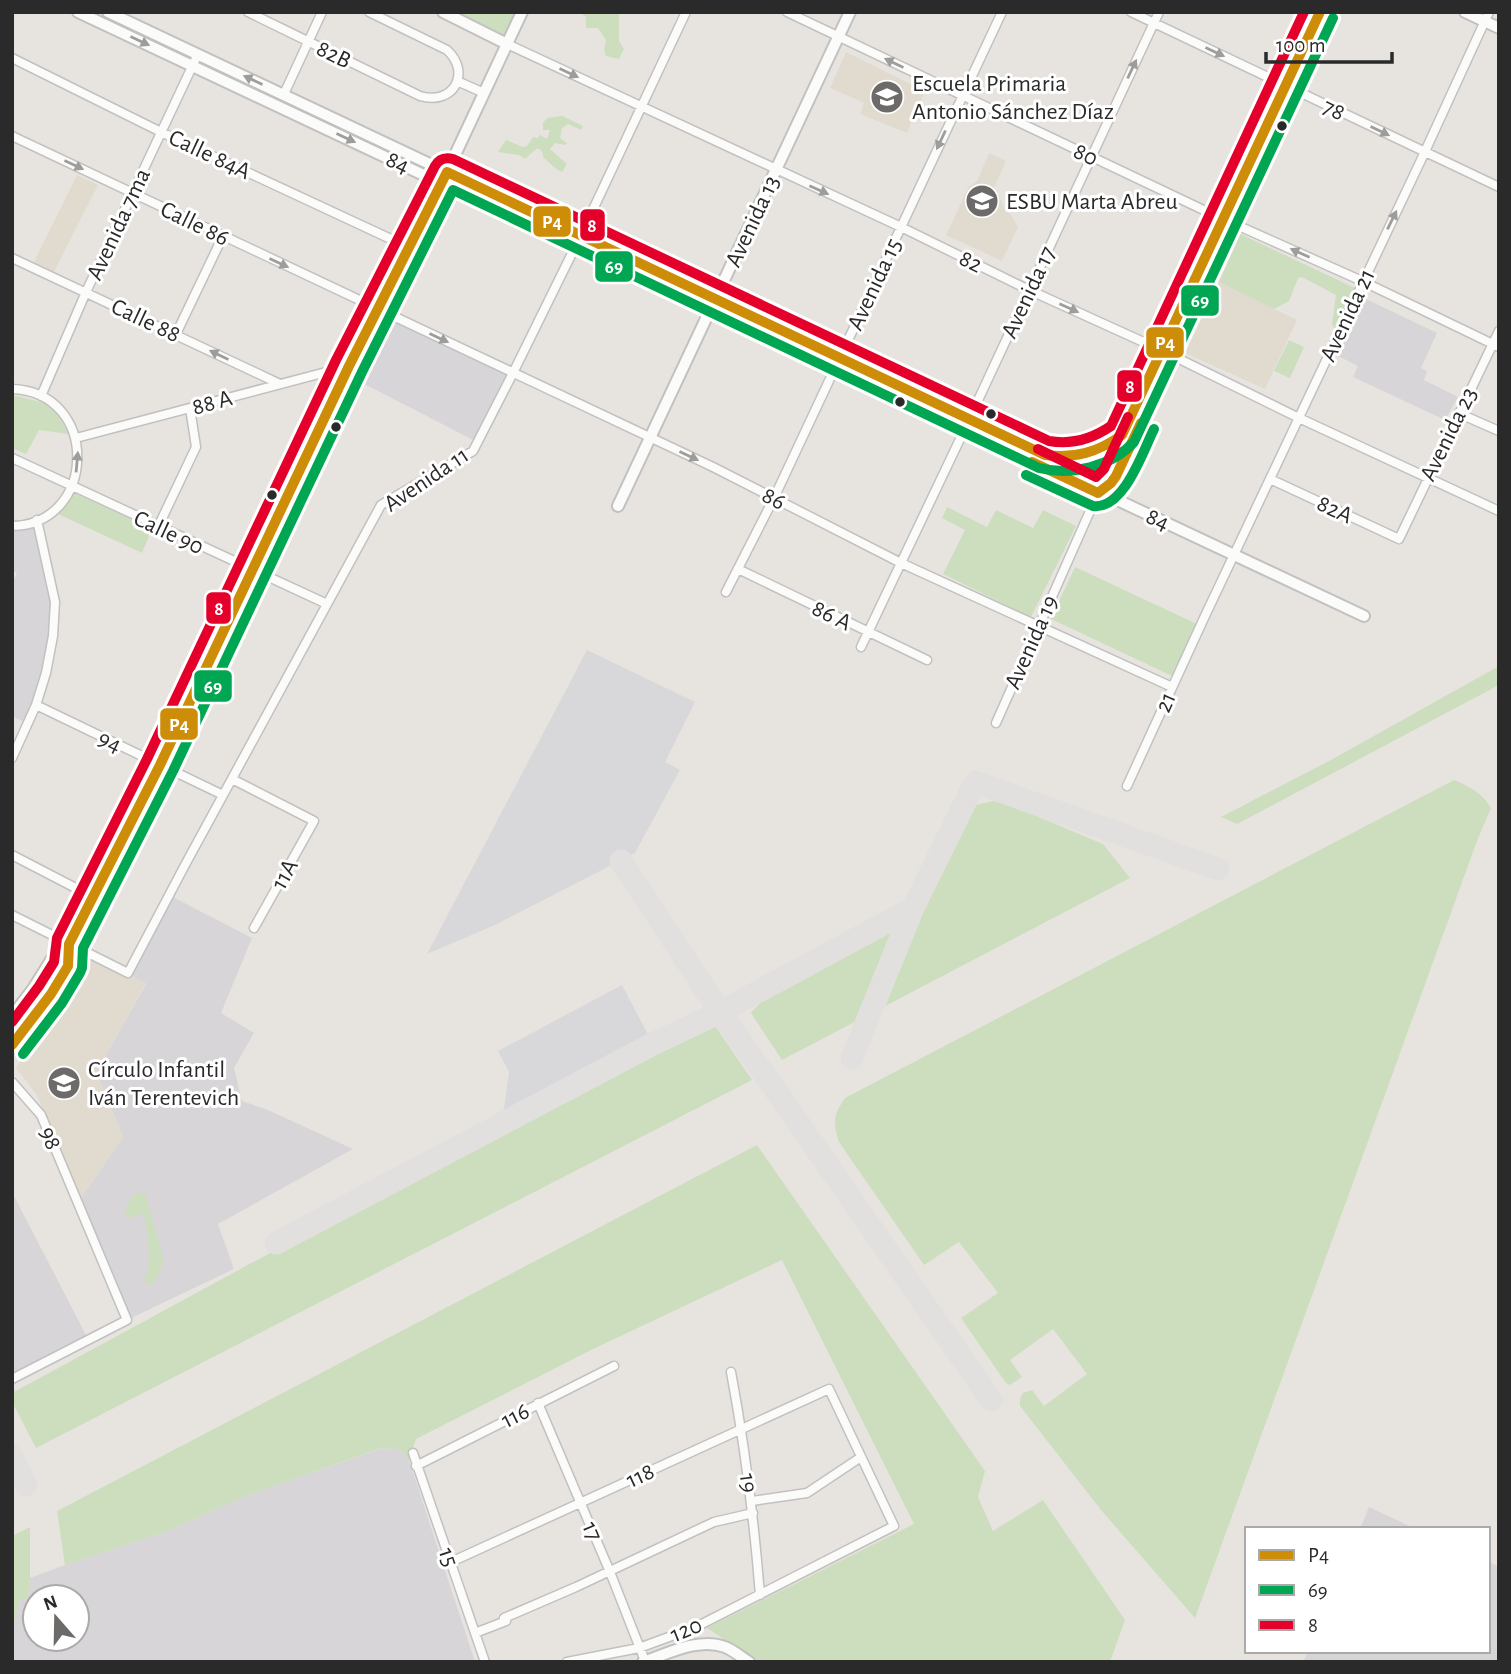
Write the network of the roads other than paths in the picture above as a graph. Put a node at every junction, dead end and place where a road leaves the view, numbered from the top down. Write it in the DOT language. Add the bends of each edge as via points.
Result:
graph roads {
  1 [pos="78,12"];
  2 [pos="108,12"];
  3 [pos="248,12"];
  4 [pos="322,12"];
  5 [pos="369,12"];
  6 [pos="443,12"];
  7 [pos="522,12"];
  8 [pos="686,12"];
  9 [pos="787,12"];
  10 [pos="850,12"];
  11 [pos="1002,12"];
  12 [pos="1131,12"];
  13 [pos="1158,12"];
  14 [pos="1320,12"];
  15 [pos="1334,12"];
  16 [pos="1465,12"];
  17 [pos="133,17"];
  18 [pos="1486,17"];
  19 [pos="1154,23"];
  20 [pos="1499,28"];
  21 [pos="839,36"];
  22 [pos="308,41"];
  23 [pos="507,44"];
  24 [pos="198,54"];
  25 [pos="12,58"];
  26 [pos="192,66"];
  27 [pos="457,81"];
  28 [pos="1285,85"];
  29 [pos="1296,90"];
  30 [pos="484,93"];
  31 [pos="284,94"];
  32 [pos="962,96"];
  33 [pos="642,106"];
  34 [pos="162,132"];
  35 [pos="12,136"];
  36 [pos="1424,153"];
  37 [pos="1091,156"];
  38 [pos="776,170"];
  39 [pos="447,172"];
  40 [pos="442,183"];
  41 [pos="1499,187"];
  42 [pos="132,192"];
  43 [pos="1223,218"];
  44 [pos="1234,223"];
  45 [pos="901,227"];
  46 [pos="581,235"];
  47 [pos="223,236"];
  48 [pos="575,246"];
  49 [pos="408,247"];
  50 [pos="12,258"];
  51 [pos="1362,281"];
  52 [pos="1029,290"];
  53 [pos="86,292"];
  54 [pos="716,299"];
  55 [pos="377,309"];
  56 [pos="711,310"];
  57 [pos="1499,331"];
  58 [pos="176,334"];
  59 [pos="1495,346"];
  60 [pos="1161,350"];
  61 [pos="1172,356"];
  62 [pos="836,363"];
  63 [pos="349,366"];
  64 [pos="513,373"];
  65 [pos="280,384"];
  66 [pos="12,389"];
  67 [pos="41,396"];
  68 [pos="190,408"];
  69 [pos="1458,413"];
  70 [pos="1298,418"];
  71 [pos="967,425"];
  72 [pos="1499,431"];
  73 [pos="1122,436"];
  74 [pos="76,438"];
  75 [pos="651,438"];
  76 [pos="1045,455"];
  77 [pos="12,458"];
  78 [pos="1427,477"];
  79 [pos="1270,479"];
  80 [pos="72,486"];
  81 [pos="1101,487"];
  82 [pos="774,498"];
  83 [pos="618,506"];
  84 [pos="1499,511"];
  85 [pos="37,520"];
  86 [pos="12,526"];
  87 [pos="158,527"];
  88 [pos="1399,539"];
  89 [pos="1234,552"];
  90 [pos="901,563"];
  91 [pos="738,569"];
  92 [pos="252,570"];
  93 [pos="726,592"];
  94 [pos="327,604"];
  95 [pos="1365,613"];
  96 [pos="1203,618"];
  97 [pos="1038,626"];
  98 [pos="868,632"];
  99 [pos="861,647"];
  100 [pos="927,660"];
  101 [pos="1172,687"];
  102 [pos="36,705"];
  103 [pos="996,723"];
  104 [pos="13,755"];
  105 [pos="160,765"];
  106 [pos="232,779"];
  107 [pos="1127,786"];
  108 [pos="223,795"];
  109 [pos="12,855"];
  110 [pos="93,897"];
  111 [pos="12,915"];
  112 [pos="254,928"];
  113 [pos="69,944"];
  114 [pos="12,1016"];
  115 [pos="12,1045"];
  116 [pos="12,1082"];
  117 [pos="614,1366"];
  118 [pos="731,1372"];
  119 [pos="12,1379"];
  120 [pos="538,1403"];
  121 [pos="742,1428"];
  122 [pos="413,1453"];
  123 [pos="861,1457"];
  124 [pos="416,1465"];
  125 [pos="580,1502"];
  126 [pos="752,1502"];
  127 [pos="753,1513"];
  128 [pos="451,1562"];
  129 [pos="610,1572"];
  130 [pos="761,1595"];
  131 [pos="475,1633"];
  132 [pos="639,1648"];
  133 [pos="644,1661"];
  134 [pos="485,1662"];
  135 [pos="567,1662"];
  136 [pos="749,1662"];
  1 -- 26 [label="main road, 84, one-way"];
  2 -- 17 [label="main road, 84"];
  3 -- 22 [label="street, 82B"];
  4 -- 22 [label="street"];
  5 -- 27 [label="street" via="447,50 457,63"];
  6 -- 23 [label="main road, 82"];
  7 -- 23 [label="main road"];
  8 -- 33 [label="street, Avenida 11"];
  9 -- 21 [label="street, 80"];
  10 -- 21 [label="main road, Avenida 13"];
  11 -- 32 [label="street, Avenida 15"];
  12 -- 19 [label="street, 78"];
  13 -- 19 [label="street, Avenida 17"];
  14 -- 28 [label="main road"];
  15 -- 29 [label="main road"];
  16 -- 18 [label="main road"];
  17 -- 24 [label="main road, 84"];
  18 -- 20 [label="main road"];
  18 -- 36 [label="street, Avenida 21"];
  19 -- 28 [label="street, 78, one-way"];
  37 -- 19 [label="street, Avenida 17, one-way"];
  32 -- 21 [label="street, 80, one-way"];
  21 -- 38 [label="main road, Avenida 13"];
  22 -- 27 [label="street, 82B" via="420,96 446,95"];
  22 -- 31 [label="street"];
  23 -- 30 [label="main road"];
  23 -- 33 [label="street, 82, one-way"];
  24 -- 26 [label="street, Avenida 7ma"];
  31 -- 24 [label="main road, 84, one-way"];
  25 -- 34 [label="street, Calle 84A"];
  26 -- 34 [label="street, Avenida 7ma"];
  26 -- 40 [label="main road, 84, one-way"];
  27 -- 30 [label="street"];
  28 -- 29 [label="street, 78"];
  28 -- 43 [label="main road"];
  29 -- 36 [label="street, 78, one-way"];
  29 -- 44 [label="main road"];
  30 -- 39 [label="main road"];
  31 -- 39 [label="main road, 84"];
  32 -- 37 [label="street, 80"];
  32 -- 45 [label="street, Avenida 15, one-way"];
  33 -- 38 [label="street, 82"];
  33 -- 46 [label="street, Avenida 11"];
  34 -- 42 [label="street, Avenida 7ma"];
  34 -- 49 [label="street, Calle 84A"];
  35 -- 42 [label="street, Calle 86, one-way"];
  36 -- 41 [label="street, 78"];
  51 -- 36 [label="street, Avenida 21, one-way"];
  37 -- 43 [label="street, 80"];
  37 -- 52 [label="street, Avenida 17"];
  38 -- 45 [label="street, 82, one-way"];
  38 -- 54 [label="main road, Avenida 13"];
  39 -- 40 [label="main road"];
  39 -- 46 [label="main road, 84"];
  40 -- 48 [label="main road, 84"];
  40 -- 49 [label="main road"];
  42 -- 47 [label="street, Calle 86"];
  42 -- 53 [label="street, Avenida 7ma"];
  43 -- 44 [label="street, 80"];
  43 -- 60 [label="main road"];
  51 -- 44 [label="street, 80, one-way"];
  44 -- 61 [label="main road"];
  45 -- 52 [label="street, 82"];
  45 -- 62 [label="street, Avenida 15"];
  46 -- 48 [label="street, Avenida 11"];
  46 -- 54 [label="main road, 84"];
  47 -- 55 [label="street, Calle 86, one-way"];
  47 -- 58 [label="street"];
  48 -- 56 [label="main road, 84"];
  48 -- 64 [label="street, Avenida 11"];
  49 -- 55 [label="main road"];
  50 -- 53 [label="street, Calle 88"];
  51 -- 59 [label="street, 80"];
  51 -- 70 [label="street, Avenida 21"];
  52 -- 60 [label="street, 82, one-way"];
  52 -- 71 [label="street, Avenida 17"];
  53 -- 58 [label="street, Calle 88"];
  53 -- 67 [label="street, Avenida 7ma"];
  54 -- 56 [label="main road, Avenida 13"];
  54 -- 62 [label="main road, 84"];
  55 -- 63 [label="main road"];
  55 -- 64 [label="street, 86, one-way"];
  56 -- 62 [label="main road, 84"];
  56 -- 75 [label="main road, Avenida 13"];
  57 -- 59 [label="street, Avenida 23"];
  65 -- 58 [label="street, Calle 88, one-way"];
  59 -- 69 [label="street, Avenida 23"];
  60 -- 61 [label="street, 82"];
  60 -- 73 [label="main road"];
  61 -- 70 [label="street, 82"];
  61 -- 81 [label="main road" via="1116,476"];
  62 -- 71 [label="main road, 84"];
  62 -- 82 [label="street, Avenida 15"];
  63 -- 65 [label="street, 88 A"];
  63 -- 92 [label="main road"];
  64 -- 75 [label="street, 86"];
  64 -- 94 [label="street, Avenida 11" via="472,451 381,505"];
  65 -- 68 [label="street, 88 A"];
  66 -- 67 [label="street"];
  67 -- 74 [label="street" via="56,406"];
  68 -- 74 [label="street, 88 A"];
  68 -- 87 [label="street" via="196,447"];
  69 -- 72 [label="street"];
  69 -- 78 [label="street, Avenida 23"];
  70 -- 78 [label="street, 82"];
  70 -- 79 [label="street, Avenida 21"];
  71 -- 76 [label="main road, 84"];
  71 -- 81 [label="main road, 84"];
  71 -- 90 [label="street, Avenida 17"];
  73 -- 76 [label="main road" via="1087,454"];
  73 -- 81 [label="main road"];
  80 -- 74 [label="street, one-way" via="77,471"];
  75 -- 82 [label="street, 86, one-way"];
  75 -- 83 [label="main road, Avenida 13"];
  76 -- 81 [label="main road, 84"];
  77 -- 80 [label="street, Calle 90"];
  78 -- 84 [label="street, 82"];
  78 -- 88 [label="street, Avenida 23"];
  79 -- 88 [label="street, 82A"];
  79 -- 89 [label="street, Avenida 21"];
  80 -- 85 [label="street" via="57,506"];
  80 -- 87 [label="street, Calle 90"];
  81 -- 89 [label="main road, 84" via="1111,497"];
  81 -- 97 [label="street, Avenida 19"];
  82 -- 90 [label="street, 86"];
  82 -- 91 [label="street, Avenida 15"];
  85 -- 86 [label="street"];
  85 -- 102 [label="street" via="55,602 53,636"];
  87 -- 92 [label="street, Calle 90"];
  89 -- 95 [label="main road, 84"];
  89 -- 96 [label="street, Avenida 21"];
  90 -- 97 [label="street, 86"];
  90 -- 98 [label="street, Avenida 17"];
  91 -- 93 [label="street, Avenida 15"];
  91 -- 98 [label="street, 86 A"];
  92 -- 94 [label="street, Calle 90"];
  92 -- 105 [label="main road"];
  94 -- 106 [label="street, Avenida 11"];
  96 -- 101 [label="street, 21"];
  97 -- 101 [label="street, 86"];
  97 -- 103 [label="street, Avenida 19"];
  98 -- 99 [label="street"];
  98 -- 100 [label="street, 86 A"];
  101 -- 107 [label="street, 21"];
  102 -- 104 [label="street"];
  102 -- 105 [label="street, 94"];
  105 -- 108 [label="street, 94"];
  105 -- 110 [label="main road"];
  106 -- 108 [label="street, Avenida 11"];
  106 -- 112 [label="street, 11A" via="314,821"];
  108 -- 113 [label="street, Avenida 11" via="128,973"];
  109 -- 110 [label="street"];
  110 -- 113 [label="main road"];
  111 -- 113 [label="street"];
  113 -- 114 [label="main road" via="53,957"];
  113 -- 115 [label="main road" via="68,966"];
  116 -- 119 [label="street, 98" via="41,1115 127,1320"];
  117 -- 120 [label="street, 116"];
  118 -- 121 [label="street, 19"];
  120 -- 124 [label="street, 116"];
  120 -- 125 [label="street, 17"];
  121 -- 123 [label="street, 118" via="829,1389"];
  121 -- 125 [label="street, 118"];
  121 -- 126 [label="street, 19"];
  122 -- 124 [label="street, 15"];
  123 -- 126 [label="street" via="807,1493"];
  123 -- 130 [label="street, 120" via="894,1526"];
  124 -- 128 [label="street, 15"];
  125 -- 128 [label="street, 118"];
  125 -- 129 [label="street, 17"];
  126 -- 127 [label="street, 19"];
  127 -- 129 [label="street" via="714,1522"];
  127 -- 130 [label="street, 19"];
  128 -- 131 [label="street, 15"];
  129 -- 131 [label="street"];
  129 -- 132 [label="street, 17"];
  130 -- 132 [label="street, 120"];
  131 -- 134 [label="street, 15"];
  132 -- 133 [label="street, 17"];
  132 -- 135 [label="street, 120"];
  133 -- 136 [label="main road, 120" via="705,1644 724,1646"];
}
